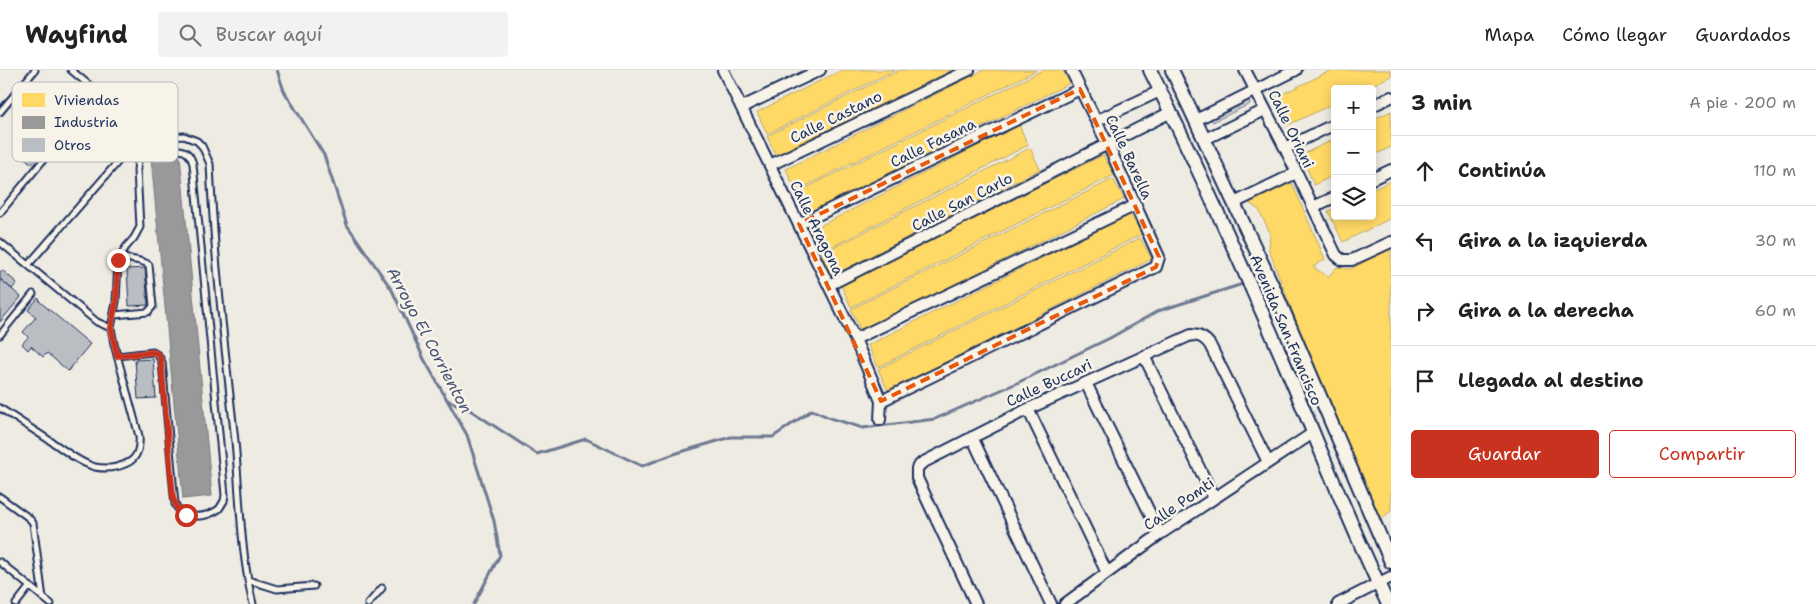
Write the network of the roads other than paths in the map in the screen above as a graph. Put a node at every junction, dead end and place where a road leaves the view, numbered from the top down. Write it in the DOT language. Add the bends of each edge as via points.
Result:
graph roads {
  1 [pos="34,70"];
  2 [pos="71,70"];
  3 [pos="723,70"];
  4 [pos="820,70"];
  5 [pos="969,70"];
  6 [pos="1071,70"];
  7 [pos="1150,70"];
  8 [pos="1172,70"];
  9 [pos="1245,70"];
  10 [pos="1296,70"];
  11 [pos="24,82"];
  12 [pos="85,82"];
  13 [pos="1080,89"];
  14 [pos="1160,90"];
  15 [pos="1255,90"];
  16 [pos="12,97"];
  17 [pos="1391,97"];
  18 [pos="1376,104"];
  19 [pos="742,108"];
  20 [pos="1264,110"];
  21 [pos="0,112"];
  22 [pos="1171,112"];
  23 [pos="1196,120"];
  24 [pos="1096,121"];
  25 [pos="1331,126"];
  26 [pos="178,136"];
  27 [pos="1205,139"];
  28 [pos="1108,145"];
  29 [pos="1285,148"];
  30 [pos="178,149"];
  31 [pos="42,162"];
  32 [pos="117,162"];
  33 [pos="138,162"];
  34 [pos="770,165"];
  35 [pos="1391,170"];
  36 [pos="1296,172"];
  37 [pos="1376,177"];
  38 [pos="1331,199"];
  39 [pos="1234,203"];
  40 [pos="1136,205"];
  41 [pos="1313,207"];
  42 [pos="0,213"];
  43 [pos="799,224"];
  44 [pos="0,242"];
  45 [pos="1391,242"];
  46 [pos="120,256"];
  47 [pos="28,265"];
  48 [pos="829,285"];
  49 [pos="34,294"];
  50 [pos="114,315"];
  51 [pos="111,328"];
  52 [pos="0,335"];
  53 [pos="855,340"];
  54 [pos="117,356"];
  55 [pos="1144,356"];
  56 [pos="1086,383"];
  57 [pos="881,401"];
  58 [pos="0,408"];
  59 [pos="1028,409"];
  60 [pos="880,420"];
  61 [pos="1312,432"];
  62 [pos="972,437"];
  63 [pos="1268,462"];
  64 [pos="0,497"];
  65 [pos="1214,498"];
  66 [pos="1160,534"];
  67 [pos="1391,562"];
  68 [pos="1,566"];
  69 [pos="1108,573"];
  70 [pos="1391,576"];
  71 [pos="248,580"];
  72 [pos="1378,584"];
  73 [pos="30,586"];
  74 [pos="314,586"];
  75 [pos="382,588"];
  76 [pos="43,598"];
  77 [pos="16,604"];
  78 [pos="51,604"];
  79 [pos="253,604"];
  80 [pos="368,604"];
  81 [pos="976,604"];
  82 [pos="1050,604"];
  83 [pos="1064,604"];
  84 [pos="1338,604"];
  85 [pos="1388,604"];
  1 -- 11 [label="lane"];
  2 -- 12 [label="lane"];
  3 -- 19 [label="street, Calle Aragona"];
  4 -- 19 [label="street"];
  5 -- 34 [label="street, Calle Castano"];
  6 -- 13 [label="street, Calle Barella"];
  7 -- 14 [label="street, Avenida San Francisco"];
  8 -- 23 [label="street, Avenida San Francisco"];
  9 -- 15 [label="street, Calle Oriani"];
  10 -- 15 [label="street"];
  13 -- 24 [label="street, Calle Barella"];
  13 -- 43 [label="street, Calle Fasana"];
  14 -- 22 [label="street, Avenida San Francisco"];
  14 -- 24 [label="street"];
  15 -- 20 [label="street, Calle Oriani"];
  15 -- 23 [label="street"];
  16 -- 21 [label="lane"];
  17 -- 18 [label="street"];
  19 -- 34 [label="street, Calle Aragona"];
  20 -- 27 [label="street"];
  20 -- 29 [label="street, Calle Oriani"];
  22 -- 28 [label="street, Calle San Carlo"];
  22 -- 61 [label="street, Avenida San Francisco" via="1239,260"];
  23 -- 27 [label="street, Avenida San Francisco"];
  24 -- 28 [label="street, Calle Barella"];
  25 -- 29 [label="street"];
  26 -- 71 [label="lane" via="191,138 202,146 210,164 218,281"];
  27 -- 39 [label="street, Avenida San Francisco"];
  28 -- 40 [label="street, Calle Barella"];
  28 -- 48 [label="street, Calle San Carlo"];
  29 -- 36 [label="street, Calle Oriani"];
  30 -- 54 [label="lane" via="184,150 194,164 225,495 219,509 201,515 186,515 175,504 159,357 153,352"];
  31 -- 42 [label="lane"];
  32 -- 47 [label="lane"];
  33 -- 46 [label="lane" via="140,227"];
  34 -- 43 [label="street, Calle Aragona"];
  35 -- 37 [label="street"];
  36 -- 39 [label="street"];
  36 -- 41 [label="street, Calle Oriani"];
  38 -- 41 [label="street"];
  39 -- 67 [label="street, Avenida San Francisco"];
  40 -- 53 [label="street"];
  40 -- 57 [label="street, Calle Barella" via="1159,257 1152,271"];
  41 -- 45 [label="street, Calle Oriani" via="1336,255 1342,260 1352,260"];
  43 -- 48 [label="street, Calle Aragona"];
  44 -- 47 [label="lane"];
  46 -- 50 [label="lane"];
  46 -- 50 [label="lane" via="149,265 153,306 148,312"];
  47 -- 51 [label="lane" via="97,322"];
  48 -- 53 [label="street, Calle Aragona"];
  49 -- 52 [label="lane"];
  50 -- 51 [label="lane"];
  51 -- 54 [label="lane"];
  53 -- 57 [label="street, Calle Aragona"];
  54 -- 58 [label="lane" via="139,436 139,450 130,462 108,468 94,466 76,458"];
  55 -- 56 [label="street, Calle Buccari"];
  55 -- 63 [label="street, Calle Buccari" via="1192,335 1202,337 1210,345"];
  55 -- 65 [label="street"];
  56 -- 59 [label="street, Calle Buccari"];
  56 -- 66 [label="street"];
  57 -- 60 [label="street"];
  59 -- 62 [label="street, Calle Buccari"];
  59 -- 69 [label="street"];
  61 -- 63 [label="street, Calle Pomti"];
  61 -- 72 [label="street, Avenida San Francisco"];
  62 -- 81 [label="street, Calle Buccari" via="922,463 917,468 917,478"];
  62 -- 82 [label="street"];
  63 -- 65 [label="street, Calle Pomti"];
  64 -- 76 [label="lane" via="33,523"];
  65 -- 66 [label="street, Calle Pomti"];
  66 -- 69 [label="street, Calle Pomti"];
  68 -- 73 [label="lane"];
  69 -- 83 [label="street, Calle Pomti"];
  70 -- 72 [label="street"];
  71 -- 74 [label="lane" via="276,589"];
  71 -- 79 [label="lane"];
  72 -- 84 [label="street"];
  72 -- 85 [label="street, Avenida San Francisco"];
  73 -- 76 [label="lane"];
  73 -- 77 [label="lane"];
  75 -- 80 [label="lane"];
  76 -- 78 [label="lane"];
}
